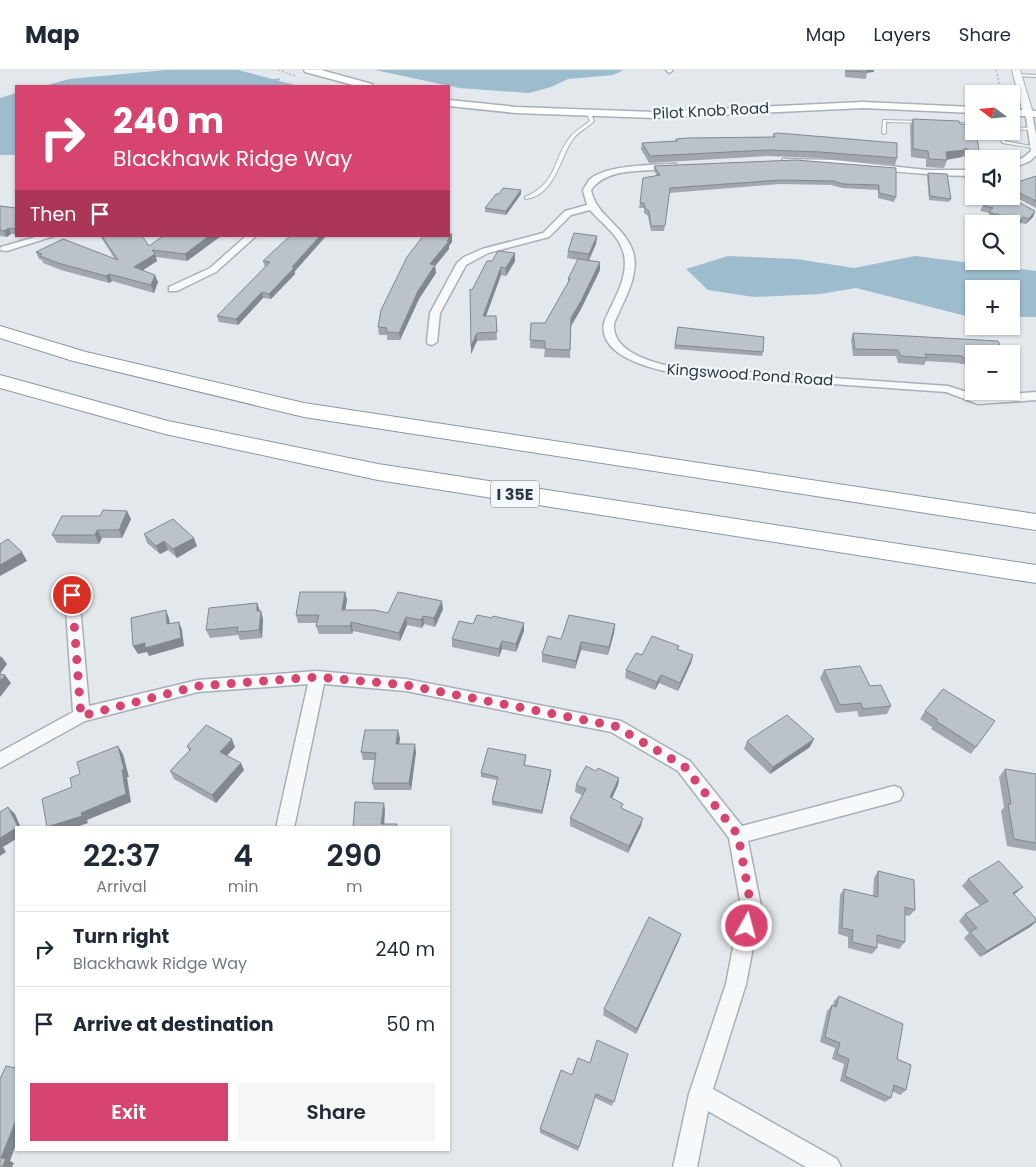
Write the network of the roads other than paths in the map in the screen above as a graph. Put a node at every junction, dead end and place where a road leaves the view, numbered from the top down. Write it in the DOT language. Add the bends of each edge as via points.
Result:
graph roads {
  1 [pos="308,70"];
  2 [pos="1016,72"];
  3 [pos="1036,76"];
  4 [pos="364,85"];
  5 [pos="450,103"];
  6 [pos="965,110"];
  7 [pos="589,114"];
  8 [pos="1032,114"];
  9 [pos="931,122"];
  10 [pos="949,123"];
  11 [pos="965,124"];
  12 [pos="1020,128"];
  13 [pos="1031,129"];
  14 [pos="884,133"];
  15 [pos="1003,140"];
  16 [pos="1034,147"];
  17 [pos="779,161"];
  18 [pos="1020,163"];
  19 [pos="679,166"];
  20 [pos="965,173"];
  21 [pos="527,198"];
  22 [pos="593,206"];
  23 [pos="46,237"];
  24 [pos="251,237"];
  25 [pos="2,247"];
  26 [pos="173,289"];
  27 [pos="0,332"];
  28 [pos="432,342"];
  29 [pos="0,381"];
  30 [pos="1036,396"];
  31 [pos="1036,522"];
  32 [pos="1036,574"];
  33 [pos="72,595"];
  34 [pos="317,677"];
  35 [pos="81,716"];
  36 [pos="0,761"];
  37 [pos="894,794"];
  38 [pos="285,826"];
  39 [pos="738,835"];
  40 [pos="700,1094"];
  41 [pos="685,1167"];
  42 [pos="829,1167"];
  1 -- 4 [label="main road"];
  2 -- 3 [label="lane"];
  2 -- 8 [label="street"];
  5 -- 7 [label="main road, Pilot Knob Road"];
  6 -- 7 [label="main road, Pilot Knob Road" via="863,105 654,115"];
  7 -- 21 [label="lane" via="592,122 574,135 552,178 540,193"];
  8 -- 13 [label="street"];
  9 -- 14 [label="lane" via="884,121"];
  10 -- 11 [label="lane"];
  12 -- 13 [label="lane"];
  13 -- 16 [label="street"];
  15 -- 16 [label="lane"];
  16 -- 18 [label="street" via="1032,155"];
  17 -- 20 [label="street"];
  19 -- 22 [label="street" via="626,169 598,178 588,190 588,199"];
  22 -- 28 [label="street" via="568,214 546,235 467,259 439,305"];
  22 -- 30 [label="street, Kingswood Pond Road" via="618,232 628,253 628,276 609,324 609,332 620,349 636,360 675,370 948,389 978,400"];
  23 -- 25 [label="street"];
  24 -- 26 [label="street" via="213,270"];
  27 -- 31 [label="highway" via="80,357 304,410"];
  29 -- 32 [label="highway, I 35E" via="165,427 378,472"];
  33 -- 35 [label="street"];
  34 -- 35 [label="street" via="198,686"];
  34 -- 38 [label="street"];
  34 -- 39 [label="street" via="406,685 615,726 684,766"];
  35 -- 36 [label="street"];
  37 -- 39 [label="street"];
  39 -- 40 [label="street" via="751,906 736,984"];
  40 -- 41 [label="street"];
  40 -- 42 [label="street"];
}
